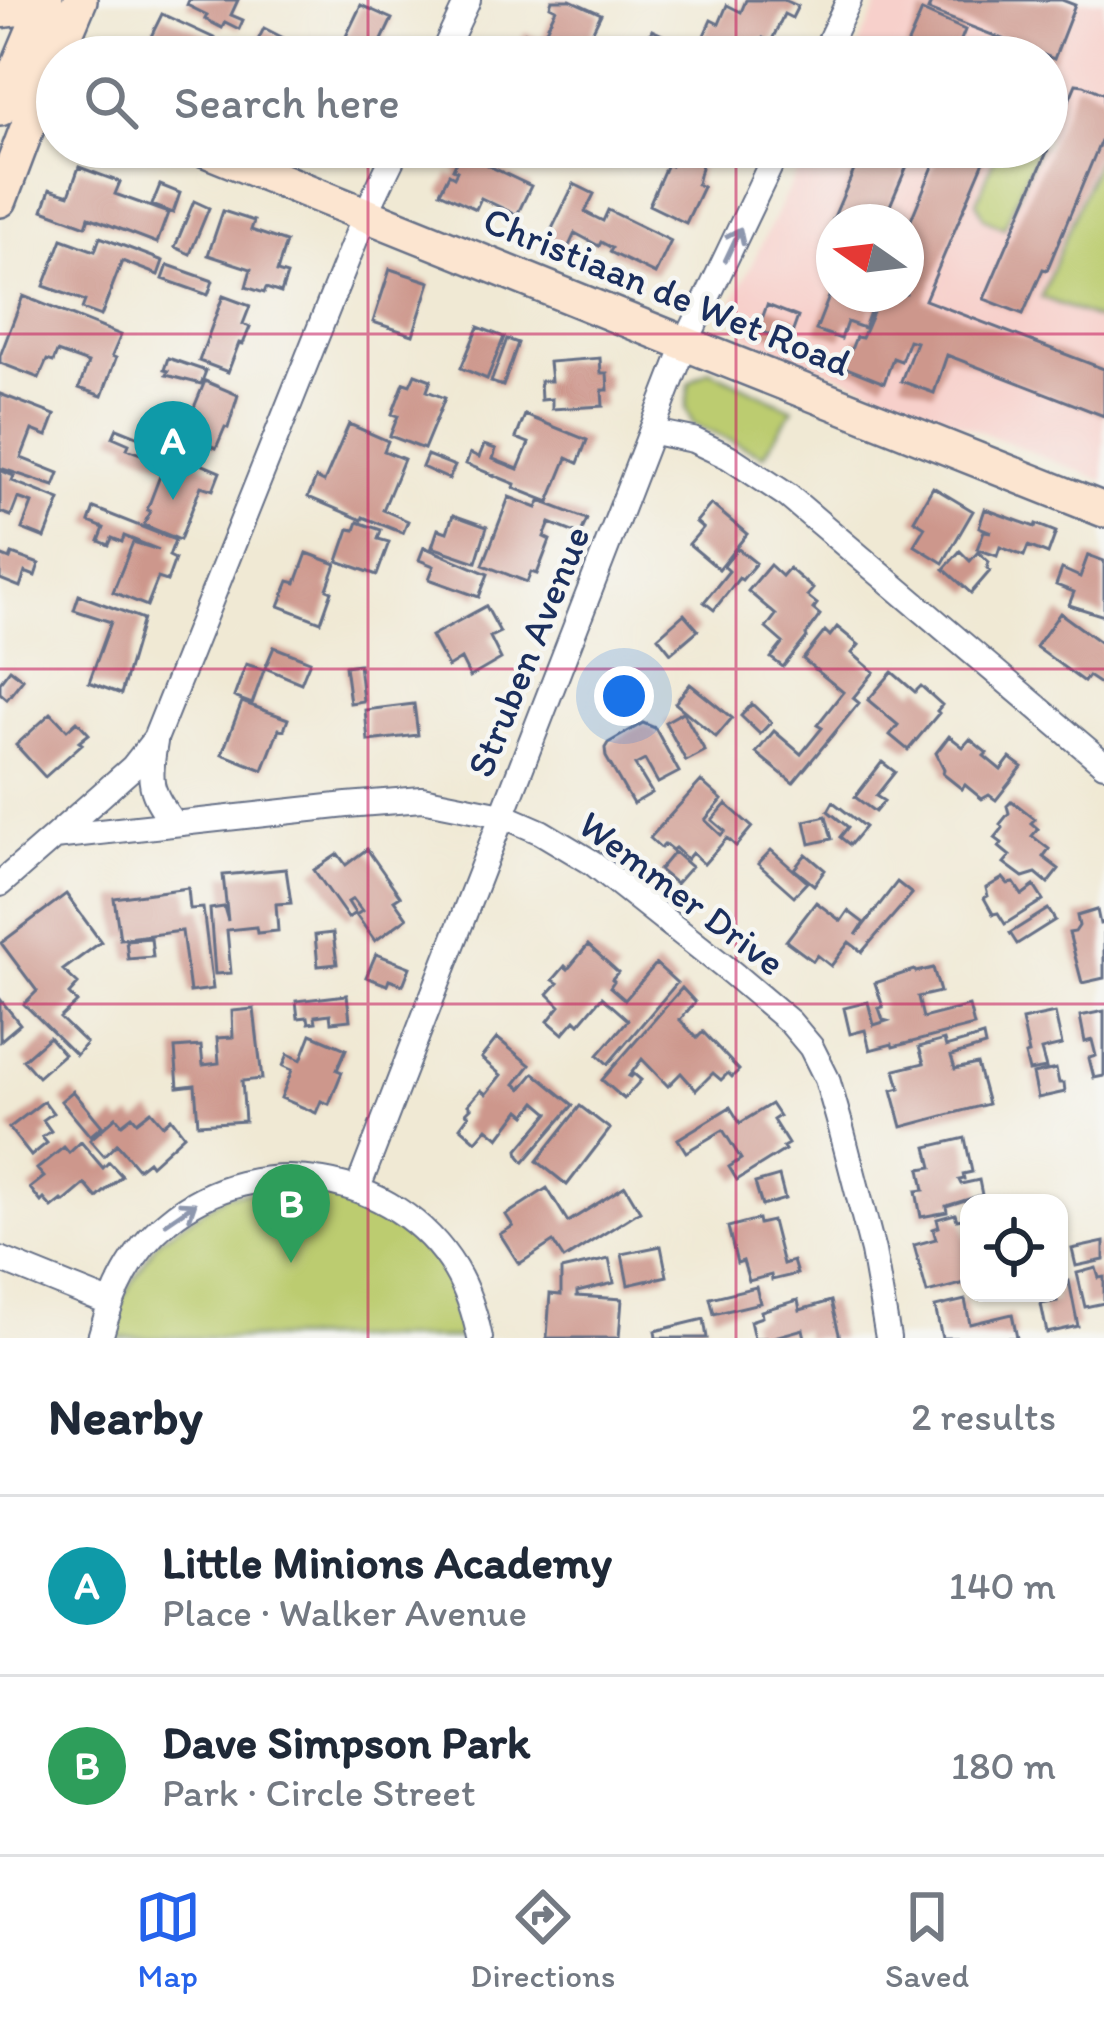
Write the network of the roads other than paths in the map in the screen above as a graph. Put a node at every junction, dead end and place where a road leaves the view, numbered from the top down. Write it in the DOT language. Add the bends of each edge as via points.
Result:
graph roads {
  1 [pos="43,0"];
  2 [pos="80,0"];
  3 [pos="468,0"];
  4 [pos="849,0"];
  5 [pos="0,11"];
  6 [pos="55,36"];
  7 [pos="451,36"];
  8 [pos="832,36"];
  9 [pos="26,78"];
  10 [pos="250,168"];
  11 [pos="388,168"];
  12 [pos="769,168"];
  13 [pos="0,200"];
  14 [pos="365,214"];
  15 [pos="686,342"];
  16 [pos="654,432"];
  17 [pos="1104,510"];
  18 [pos="155,739"];
  19 [pos="1104,764"];
  20 [pos="502,815"];
  21 [pos="174,824"];
  22 [pos="54,837"];
  23 [pos="0,884"];
  24 [pos="358,1189"];
  25 [pos="0,1259"];
  26 [pos="109,1303"];
  27 [pos="100,1338"];
  28 [pos="480,1338"];
  29 [pos="888,1338"];
  1 -- 5 [label="main road"];
  1 -- 9 [label="main road"];
  2 -- 6 [label="main road"];
  3 -- 7 [label="street"];
  4 -- 8 [label="street"];
  9 -- 13 [label="main road"];
  10 -- 14 [label="main road, Christiaan de Wet Road"];
  11 -- 14 [label="street"];
  15 -- 12 [label="street, Struben Avenue, one-way"];
  14 -- 15 [label="main road, Christiaan de Wet Road"];
  14 -- 18 [label="street"];
  15 -- 16 [label="street, Struben Avenue"];
  15 -- 17 [label="main road, Christiaan de Wet Road"];
  16 -- 19 [label="street" via="693,440 773,485"];
  16 -- 20 [label="street, Struben Avenue"];
  18 -- 21 [label="street" via="150,787"];
  18 -- 22 [label="street"];
  20 -- 21 [label="street, Wemmer Drive" via="422,799"];
  20 -- 24 [label="street, Struben Avenue"];
  20 -- 29 [label="street, Wemmer Drive" via="593,863 811,1047 840,1124"];
  21 -- 22 [label="street, Wemmer Drive"];
  22 -- 23 [label="street"];
  26 -- 24 [label="street, one-way" via="133,1258 167,1221 210,1194 259,1179 309,1177"];
  24 -- 28 [label="street" via="429,1235 455,1269"];
  25 -- 26 [label="street"];
  26 -- 27 [label="street"];
}
